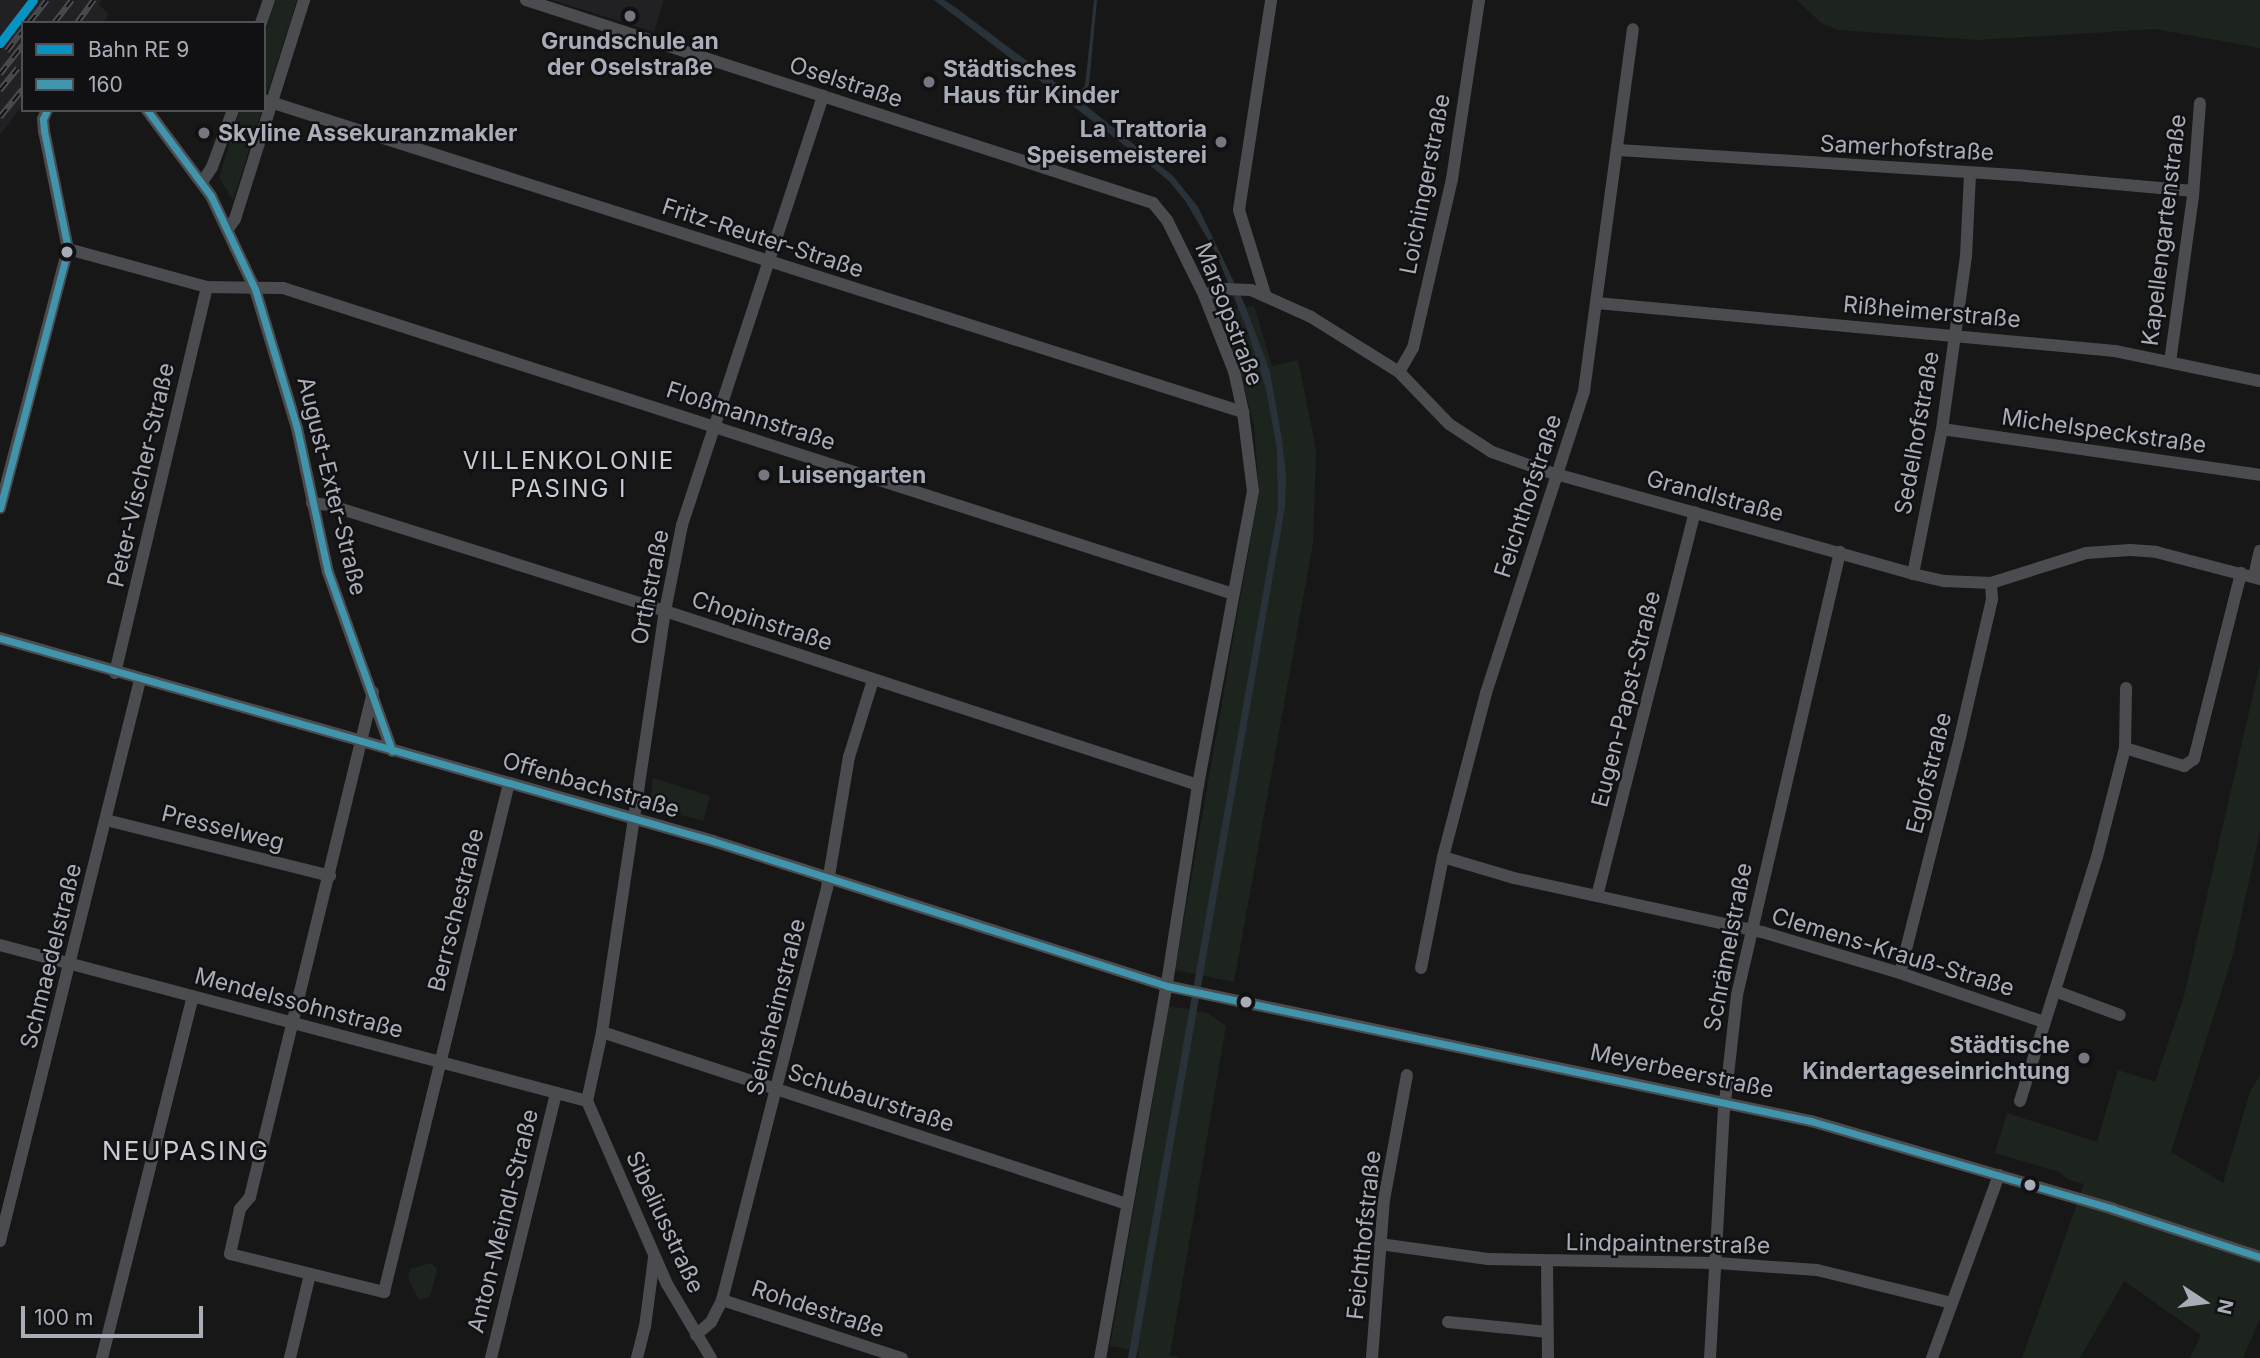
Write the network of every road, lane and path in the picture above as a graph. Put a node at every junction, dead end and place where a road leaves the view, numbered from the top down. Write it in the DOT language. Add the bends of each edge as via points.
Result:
graph roads {
  1 [pos="269,0"];
  2 [pos="304,0"];
  3 [pos="526,0"];
  4 [pos="1271,0"];
  5 [pos="1479,0"];
  6 [pos="262,21"];
  7 [pos="1633,29"];
  8 [pos="823,96"];
  9 [pos="268,101"];
  10 [pos="2200,103"];
  11 [pos="46,112"];
  12 [pos="148,112"];
  13 [pos="232,112"];
  14 [pos="265,112"];
  15 [pos="1618,150"];
  16 [pos="1970,173"];
  17 [pos="202,183"];
  18 [pos="2193,191"];
  19 [pos="1153,203"];
  20 [pos="228,229"];
  21 [pos="68,249"];
  22 [pos="769,262"];
  23 [pos="207,287"];
  24 [pos="255,289"];
  25 [pos="1265,294"];
  26 [pos="1204,295"];
  27 [pos="1597,303"];
  28 [pos="1954,335"];
  29 [pos="2170,362"];
  30 [pos="1399,372"];
  31 [pos="2260,381"];
  32 [pos="1243,412"];
  33 [pos="716,427"];
  34 [pos="1942,429"];
  35 [pos="1557,474"];
  36 [pos="2260,475"];
  37 [pos="312,503"];
  38 [pos="0,508"];
  39 [pos="1695,512"];
  40 [pos="2260,551"];
  41 [pos="1840,552"];
  42 [pos="2241,573"];
  43 [pos="1913,574"];
  44 [pos="2257,578"];
  45 [pos="1991,583"];
  46 [pos="1233,594"];
  47 [pos="665,611"];
  48 [pos="0,638"];
  49 [pos="115,673"];
  50 [pos="140,680"];
  51 [pos="873,680"];
  52 [pos="2126,688"];
  53 [pos="373,692"];
  54 [pos="359,743"];
  55 [pos="2125,748"];
  56 [pos="392,751"];
  57 [pos="509,783"];
  58 [pos="1198,785"];
  59 [pos="106,820"];
  60 [pos="634,820"];
  61 [pos="1443,857"];
  62 [pos="330,876"];
  63 [pos="829,876"];
  64 [pos="1597,896"];
  65 [pos="1750,930"];
  66 [pos="0,945"];
  67 [pos="70,964"];
  68 [pos="1421,968"];
  69 [pos="1900,973"];
  70 [pos="1167,986"];
  71 [pos="2055,991"];
  72 [pos="193,996"];
  73 [pos="2120,1015"];
  74 [pos="2044,1022"];
  75 [pos="293,1023"];
  76 [pos="602,1032"];
  77 [pos="441,1062"];
  78 [pos="1407,1075"];
  79 [pos="778,1090"];
  80 [pos="556,1093"];
  81 [pos="587,1101"];
  82 [pos="1725,1101"];
  83 [pos="2020,1101"];
  84 [pos="1999,1175"];
  85 [pos="1127,1204"];
  86 [pos="0,1241"];
  87 [pos="1380,1244"];
  88 [pos="654,1254"];
  89 [pos="2260,1257"];
  90 [pos="1546,1263"];
  91 [pos="1717,1263"];
  92 [pos="310,1274"];
  93 [pos="722,1300"];
  94 [pos="1951,1303"];
  95 [pos="1448,1322"];
  96 [pos="1548,1332"];
  97 [pos="696,1335"];
  98 [pos="102,1358"];
  99 [pos="289,1358"];
  100 [pos="491,1358"];
  101 [pos="638,1358"];
  102 [pos="710,1358"];
  103 [pos="902,1358"];
  104 [pos="1100,1358"];
  105 [pos="1372,1358"];
  106 [pos="1548,1358"];
  107 [pos="1710,1358"];
  108 [pos="1932,1358"];
  1 -- 6 [label="street"];
  2 -- 9 [label="street"];
  3 -- 8 [label="street, Oselstraße"];
  4 -- 25 [label="street" via="1239,210"];
  5 -- 30 [label="street, Loichingerstraße" via="1452,179 1413,348"];
  7 -- 15 [label="street, Feichthofstraße"];
  8 -- 19 [label="street, Oselstraße"];
  8 -- 22 [label="street, Orthstraße"];
  9 -- 22 [label="street, Fritz-Reuter-Straße"];
  10 -- 18 [label="street, Kapellengartenstraße"];
  11 -- 21 [label="street" via="44,131"];
  12 -- 17 [label="street, August-Exter-Straße"];
  13 -- 17 [label="street"];
  14 -- 20 [label="street"];
  15 -- 16 [label="street, Samerhofstraße"];
  15 -- 27 [label="street, Feichthofstraße"];
  16 -- 18 [label="street, Samerhofstraße"];
  16 -- 28 [label="street, Sedelhofstraße" via="1966,256"];
  17 -- 20 [label="street, August-Exter-Straße"];
  18 -- 29 [label="street, Kapellengartenstraße"];
  19 -- 26 [label="street, Marsopstraße" via="1167,220"];
  20 -- 24 [label="street, August-Exter-Straße"];
  21 -- 23 [label="street, Floßmannstraße"];
  21 -- 38 [label="street"];
  22 -- 32 [label="street, Fritz-Reuter-Straße"];
  22 -- 33 [label="street, Orthstraße"];
  23 -- 24 [label="street, Floßmannstraße"];
  23 -- 49 [label="street, Peter-Vischer-Straße"];
  24 -- 33 [label="street, Floßmannstraße" via="283,288"];
  24 -- 37 [label="street, August-Exter-Straße" via="297,428"];
  25 -- 26 [label="street, Grandlstraße" via="1224,289"];
  25 -- 30 [label="street, Grandlstraße"];
  26 -- 32 [label="street, Marsopstraße" via="1234,371"];
  27 -- 28 [label="street, Rißheimerstraße"];
  27 -- 35 [label="street, Feichthofstraße" via="1584,391"];
  28 -- 29 [label="street, Rißheimerstraße" via="2115,351"];
  28 -- 34 [label="street, Sedelhofstraße"];
  29 -- 31 [label="street, Rißheimerstraße"];
  30 -- 35 [label="street, Grandlstraße" via="1449,424 1492,452"];
  32 -- 46 [label="street, Marsopstraße" via="1253,491"];
  33 -- 46 [label="street, Floßmannstraße"];
  33 -- 47 [label="street, Orthstraße" via="682,526"];
  34 -- 36 [label="street, Michelspeckstraße"];
  34 -- 43 [label="street, Sedelhofstraße"];
  35 -- 39 [label="street, Grandlstraße"];
  35 -- 61 [label="street, Feichthofstraße" via="1486,693"];
  37 -- 47 [label="street, Chopinstraße"];
  37 -- 53 [label="street, August-Exter-Straße" via="328,572"];
  39 -- 41 [label="street, Grandlstraße"];
  39 -- 64 [label="street, Eugen-Papst-Straße"];
  40 -- 44 [label="street"];
  41 -- 43 [label="street, Grandlstraße"];
  41 -- 65 [label="street, Schrämelstraße"];
  42 -- 44 [label="street, Grandlstraße"];
  42 -- 45 [label="street, Grandlstraße" via="2156,552 2099,550"];
  42 -- 55 [label="street" via="2194,759 2184,766"];
  43 -- 45 [label="street, Grandlstraße"];
  45 -- 69 [label="street, Eglofstraße" via="1992,599 1960,737"];
  46 -- 58 [label="street, Marsopstraße"];
  47 -- 51 [label="street, Chopinstraße"];
  47 -- 60 [label="street, Orthstraße"];
  48 -- 49 [label="street, Offenbachstraße"];
  49 -- 50 [label="street, Offenbachstraße"];
  50 -- 54 [label="street, Offenbachstraße"];
  50 -- 59 [label="street, Schmaedelstraße"];
  51 -- 58 [label="street, Chopinstraße"];
  51 -- 63 [label="street, Seinsheimstraße" via="849,757"];
  52 -- 55 [label="street"];
  53 -- 54 [label="street"];
  53 -- 56 [label="street, August-Exter-Straße"];
  54 -- 56 [label="street, Offenbachstraße"];
  54 -- 62 [label="street"];
  55 -- 71 [label="street"];
  56 -- 57 [label="street, Offenbachstraße"];
  57 -- 60 [label="street, Offenbachstraße"];
  57 -- 77 [label="street, Berrschestraße"];
  58 -- 70 [label="street, Marsopstraße"];
  59 -- 62 [label="street, Presselweg"];
  59 -- 67 [label="street, Schmaedelstraße"];
  60 -- 63 [label="street, Offenbachstraße"];
  60 -- 76 [label="street, Orthstraße"];
  61 -- 64 [label="street, Clemens-Krauß-Straße"];
  61 -- 68 [label="street, Feichthofstraße"];
  62 -- 75 [label="street"];
  63 -- 70 [label="street, Offenbachstraße"];
  63 -- 79 [label="street, Seinsheimstraße"];
  64 -- 65 [label="street, Clemens-Krauß-Straße"];
  65 -- 69 [label="street, Clemens-Krauß-Straße"];
  65 -- 82 [label="street, Schrämelstraße"];
  66 -- 67 [label="street, Mendelssohnstraße"];
  67 -- 72 [label="street, Mendelssohnstraße"];
  67 -- 86 [label="street, Schmaedelstraße"];
  69 -- 74 [label="street, Clemens-Krauß-Straße"];
  70 -- 82 [label="street, Meyerbeerstraße"];
  70 -- 85 [label="street, Marsopstraße"];
  71 -- 73 [label="street"];
  71 -- 74 [label="street"];
  72 -- 75 [label="street, Mendelssohnstraße"];
  72 -- 98 [label="street"];
  74 -- 83 [label="street"];
  75 -- 77 [label="street, Mendelssohnstraße"];
  75 -- 92 [label="street" via="250,1197 240,1209 230,1254"];
  76 -- 79 [label="street, Schubaurstraße"];
  76 -- 81 [label="street, Orthstraße"];
  77 -- 80 [label="street, Mendelssohnstraße"];
  77 -- 92 [label="street, Berrschestraße" via="384,1292"];
  78 -- 87 [label="street, Feichthofstraße"];
  79 -- 85 [label="street, Schubaurstraße"];
  79 -- 93 [label="street, Seinsheimstraße"];
  80 -- 81 [label="street, Mendelssohnstraße"];
  80 -- 100 [label="street, Anton-Meindl-Straße"];
  81 -- 88 [label="street, Sibeliusstraße"];
  82 -- 84 [label="street, Meyerbeerstraße" via="1884,1140"];
  82 -- 91 [label="street, Schrämelstraße"];
  84 -- 89 [label="street, Meyerbeerstraße"];
  84 -- 94 [label="street"];
  85 -- 104 [label="street, Marsopstraße"];
  87 -- 90 [label="street, Lindpaintnerstraße"];
  87 -- 105 [label="street, Feichthofstraße"];
  88 -- 97 [label="street, Sibeliusstraße"];
  88 -- 101 [label="street"];
  90 -- 91 [label="street, Lindpaintnerstraße"];
  90 -- 96 [label="street"];
  91 -- 94 [label="street, Lindpaintnerstraße" via="1817,1270"];
  91 -- 107 [label="street, Schrämelstraße"];
  92 -- 99 [label="street"];
  93 -- 97 [label="street, Seinsheimstraße" via="711,1322"];
  93 -- 103 [label="street, Rohdestraße"];
  94 -- 108 [label="street"];
  95 -- 96 [label="street"];
  96 -- 106 [label="street"];
  97 -- 102 [label="street, Sibeliusstraße"];
}
